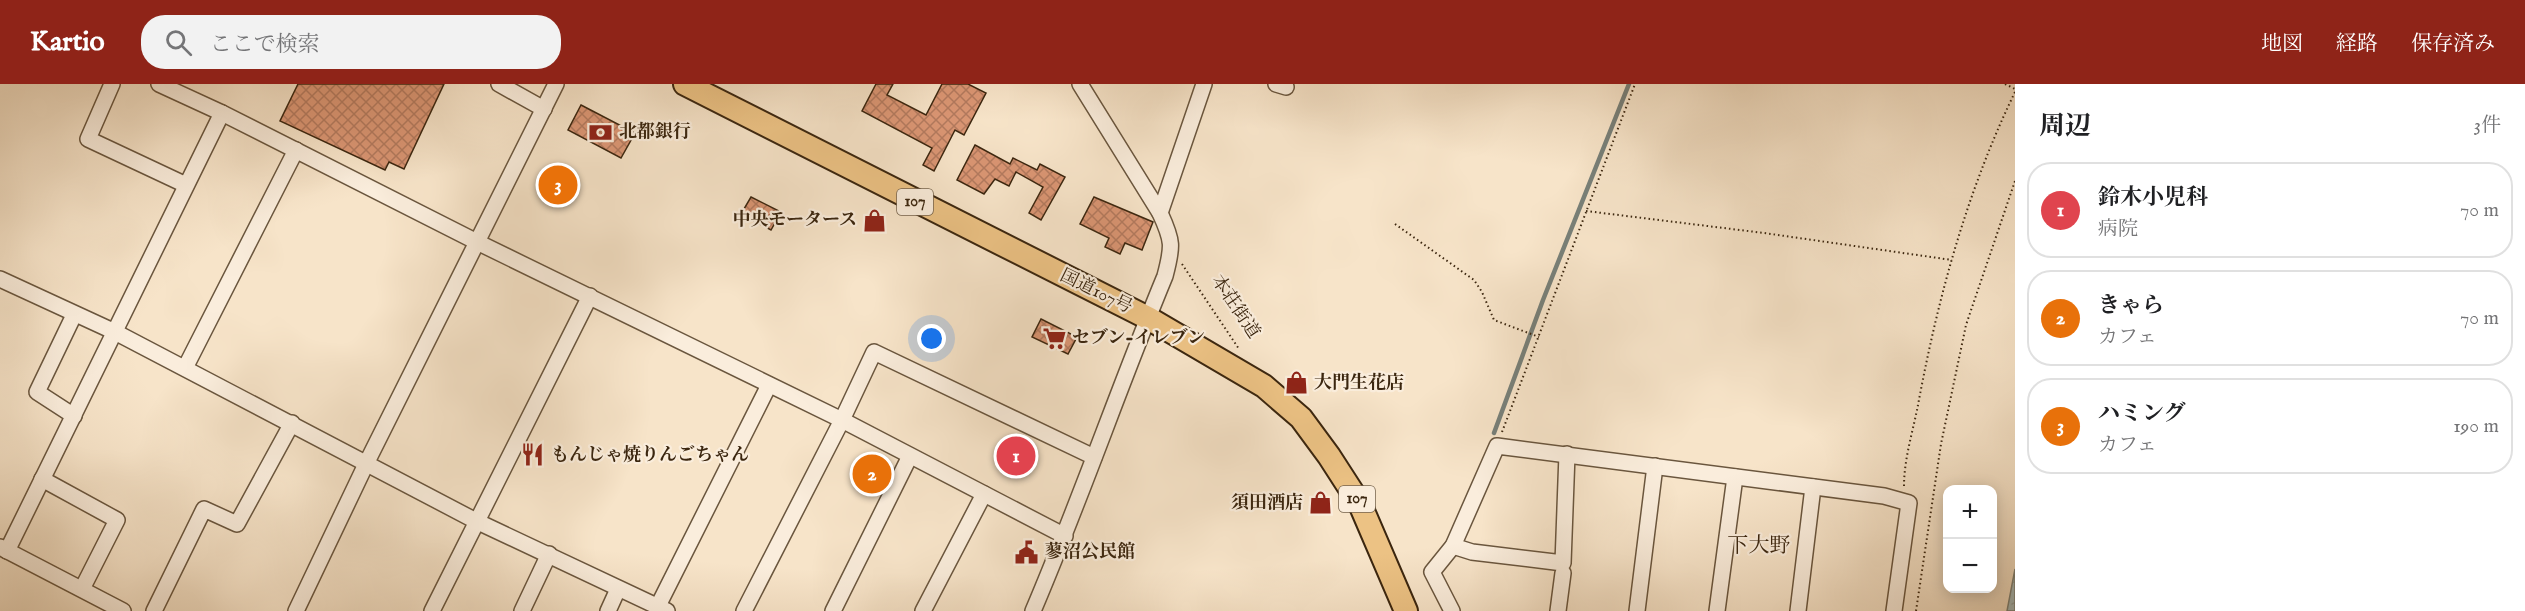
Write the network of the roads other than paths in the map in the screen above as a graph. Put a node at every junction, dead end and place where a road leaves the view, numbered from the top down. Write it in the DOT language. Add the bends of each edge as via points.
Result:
graph roads {
  1 [pos="112,84"];
  2 [pos="159,84"];
  3 [pos="499,84"];
  4 [pos="556,84"];
  5 [pos="685,84"];
  6 [pos="1080,84"];
  7 [pos="1204,84"];
  8 [pos="544,109"];
  9 [pos="222,112"];
  10 [pos="296,150"];
  11 [pos="186,185"];
  12 [pos="1160,213"];
  13 [pos="477,242"];
  14 [pos="0,279"];
  15 [pos="590,296"];
  16 [pos="74,315"];
  17 [pos="1148,318"];
  18 [pos="115,332"];
  19 [pos="185,368"];
  20 [pos="769,385"];
  21 [pos="74,416"];
  22 [pos="842,420"];
  23 [pos="292,423"];
  24 [pos="1567,454"];
  25 [pos="910,456"];
  26 [pos="1094,457"];
  27 [pos="367,462"];
  28 [pos="1655,466"];
  29 [pos="1735,477"];
  30 [pos="42,479"];
  31 [pos="1813,487"];
  32 [pos="984,494"];
  33 [pos="476,520"];
  34 [pos="1065,536"];
  35 [pos="1453,546"];
  36 [pos="3,549"];
  37 [pos="549,554"];
  38 [pos="1563,573"];
  39 [pos="618,589"];
  40 [pos="82,590"];
  41 [pos="662,608"];
  42 [pos="123,611"];
  43 [pos="154,611"];
  44 [pos="296,611"];
  45 [pos="432,611"];
  46 [pos="522,611"];
  47 [pos="608,611"];
  48 [pos="744,611"];
  49 [pos="833,611"];
  50 [pos="923,611"];
  51 [pos="1033,611"];
  52 [pos="1406,611"];
  53 [pos="1452,611"];
  54 [pos="1558,611"];
  55 [pos="1637,611"];
  56 [pos="1717,611"];
  57 [pos="1798,611"];
  58 [pos="1894,611"];
  1 -- 11 [label="street" via="88,139"];
  2 -- 9 [label="street"];
  3 -- 8 [label="street"];
  4 -- 8 [label="street"];
  5 -- 17 [label="highway, 国道107号 / 107"];
  6 -- 12 [label="street"];
  7 -- 12 [label="street"];
  8 -- 13 [label="street"];
  9 -- 10 [label="street"];
  9 -- 11 [label="street"];
  10 -- 13 [label="street"];
  10 -- 19 [label="street"];
  11 -- 18 [label="street"];
  12 -- 17 [label="street" via="1173,249"];
  13 -- 15 [label="street"];
  13 -- 27 [label="street"];
  14 -- 16 [label="street"];
  15 -- 20 [label="street"];
  15 -- 33 [label="street"];
  16 -- 18 [label="street"];
  16 -- 21 [label="street" via="37,392"];
  17 -- 26 [label="street"];
  17 -- 52 [label="highway, 国道107号 / 107" via="1255,380 1300,418 1360,504"];
  18 -- 19 [label="street"];
  18 -- 21 [label="street"];
  19 -- 23 [label="street"];
  20 -- 22 [label="street"];
  20 -- 41 [label="street"];
  21 -- 30 [label="street"];
  22 -- 25 [label="street"];
  22 -- 26 [label="street" via="874,352"];
  22 -- 48 [label="street"];
  23 -- 27 [label="street"];
  23 -- 43 [label="street" via="237,524 204,509"];
  24 -- 28 [label="street"];
  24 -- 35 [label="street" via="1497,446"];
  24 -- 35 [label="street" via="1563,563 1472,552"];
  25 -- 32 [label="street"];
  25 -- 49 [label="street"];
  26 -- 34 [label="street"];
  27 -- 33 [label="street"];
  27 -- 44 [label="street"];
  28 -- 29 [label="street"];
  28 -- 55 [label="street"];
  29 -- 31 [label="street"];
  29 -- 56 [label="street"];
  30 -- 36 [label="street"];
  30 -- 40 [label="street" via="117,520"];
  31 -- 57 [label="street"];
  31 -- 58 [label="street" via="1909,503"];
  32 -- 34 [label="street"];
  32 -- 50 [label="street"];
  33 -- 37 [label="street"];
  33 -- 45 [label="street"];
  34 -- 51 [label="street"];
  35 -- 53 [label="street" via="1432,572"];
  36 -- 40 [label="street"];
  37 -- 39 [label="street"];
  37 -- 46 [label="street"];
  38 -- 54 [label="street"];
  39 -- 41 [label="street"];
  39 -- 47 [label="street"];
  40 -- 42 [label="street"];
}
